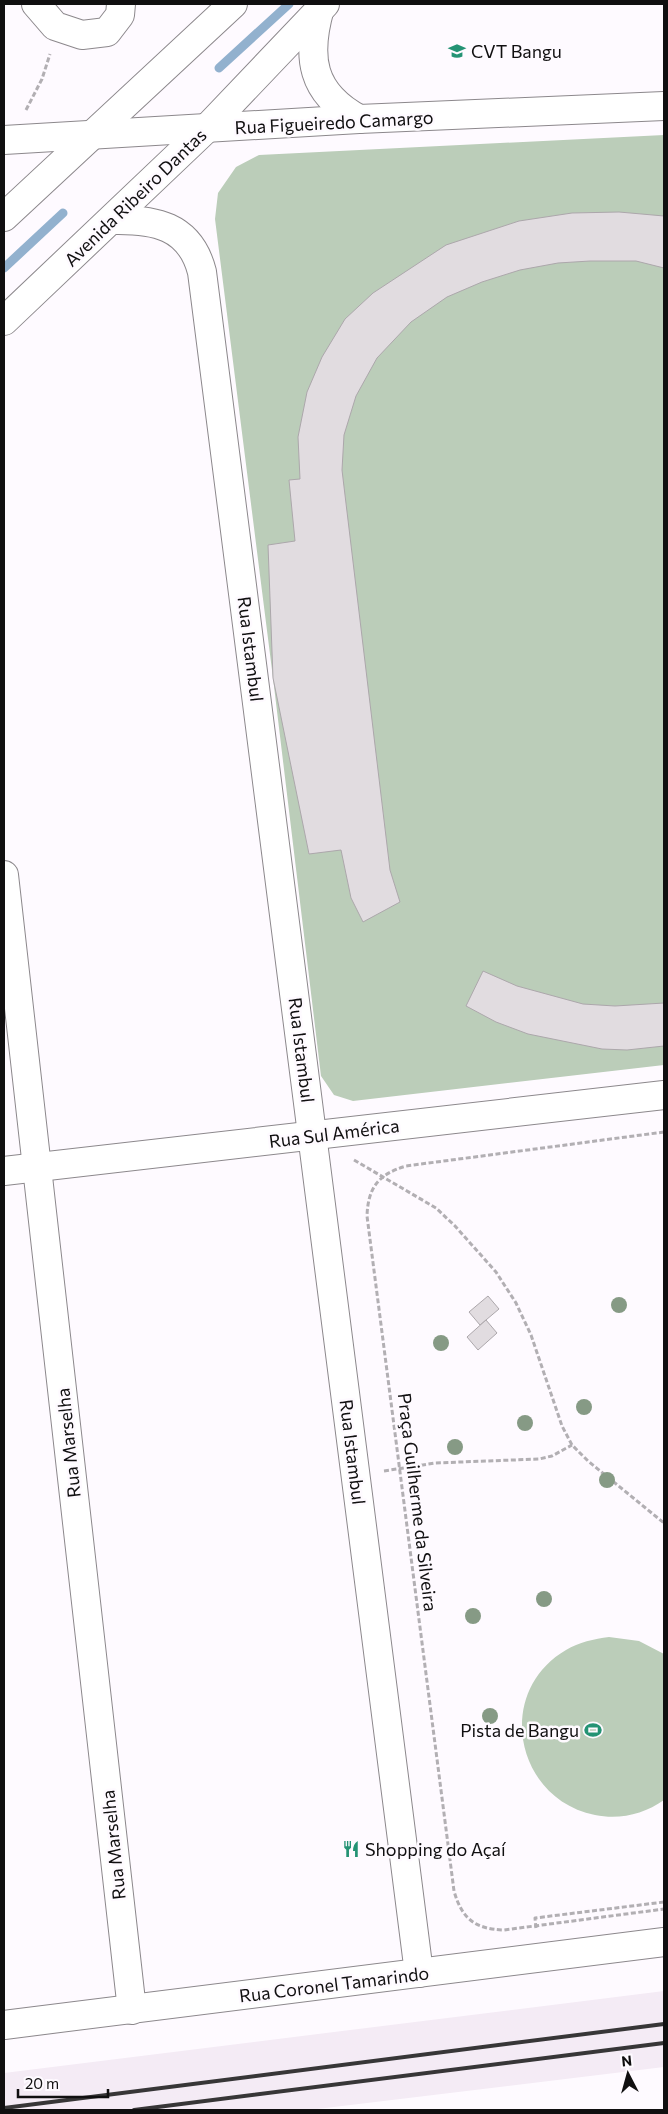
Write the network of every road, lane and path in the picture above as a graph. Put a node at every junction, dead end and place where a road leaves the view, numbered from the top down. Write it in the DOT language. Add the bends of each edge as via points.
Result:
graph roads {
  1 [pos="36,4"];
  2 [pos="122,4"];
  3 [pos="233,4"];
  4 [pos="322,6"];
  5 [pos="55,26"];
  6 [pos="664,106"];
  7 [pos="359,119"];
  8 [pos="206,129"];
  9 [pos="93,135"];
  10 [pos="6,140"];
  11 [pos="4,217"];
  12 [pos="112,220"];
  13 [pos="4,321"];
  14 [pos="4,875"];
  15 [pos="664,1095"];
  16 [pos="664,1132"];
  17 [pos="313,1136"];
  18 [pos="351,1158"];
  19 [pos="36,1167"];
  20 [pos="4,1171"];
  21 [pos="382,1177"];
  22 [pos="572,1445"];
  23 [pos="399,1468"];
  24 [pos="356,1475"];
  25 [pos="664,1524"];
  26 [pos="664,1909"];
  27 [pos="664,1942"];
  28 [pos="419,1973"];
  29 [pos="132,2010"];
  30 [pos="4,2025"];
  1 -- 5 [label="street"];
  2 -- 5 [label="street" via="120,15 108,32 82,35"];
  3 -- 9 [label="street"];
  4 -- 7 [label="street" via="314,40 317,77 328,96"];
  4 -- 8 [label="street, Avenida Ribeiro Dantas"];
  5 -- 10 [label="path" via="42,79"];
  6 -- 7 [label="street, Rua Figueiredo Camargo"];
  7 -- 8 [label="street, Rua Figueiredo Camargo"];
  8 -- 9 [label="street, Rua Figueiredo Camargo"];
  8 -- 12 [label="street, Avenida Ribeiro Dantas"];
  9 -- 10 [label="street, Rua Figueiredo Camargo"];
  9 -- 11 [label="street"];
  12 -- 13 [label="street, Avenida Ribeiro Dantas"];
  12 -- 17 [label="street, Rua Istambul" via="152,222 175,231 196,252 202,272"];
  14 -- 19 [label="street, Rua Marselha"];
  15 -- 17 [label="street, Rua Sul América"];
  16 -- 21 [label="path" via="406,1166"];
  17 -- 19 [label="street, Rua Sul América"];
  17 -- 24 [label="street, Rua Istambul"];
  18 -- 21 [label="path"];
  19 -- 20 [label="street, Rua Sul América"];
  19 -- 29 [label="street, Rua Marselha"];
  21 -- 22 [label="path" via="436,1208 496,1272 516,1303 531,1336 562,1426"];
  21 -- 23 [label="path, Praça Guilherme da Silveira" via="372,1188 367,1216"];
  22 -- 23 [label="path" via="552,1456 539,1458"];
  22 -- 25 [label="path"];
  23 -- 24 [label="path"];
  23 -- 26 [label="path, Praça Guilherme da Silveira" via="458,1904 477,1924 504,1930"];
  24 -- 28 [label="street, Rua Istambul"];
  27 -- 28 [label="street, Rua Coronel Tamarindo"];
  28 -- 29 [label="street, Rua Coronel Tamarindo"];
  29 -- 30 [label="street, Rua Coronel Tamarindo"];
}
